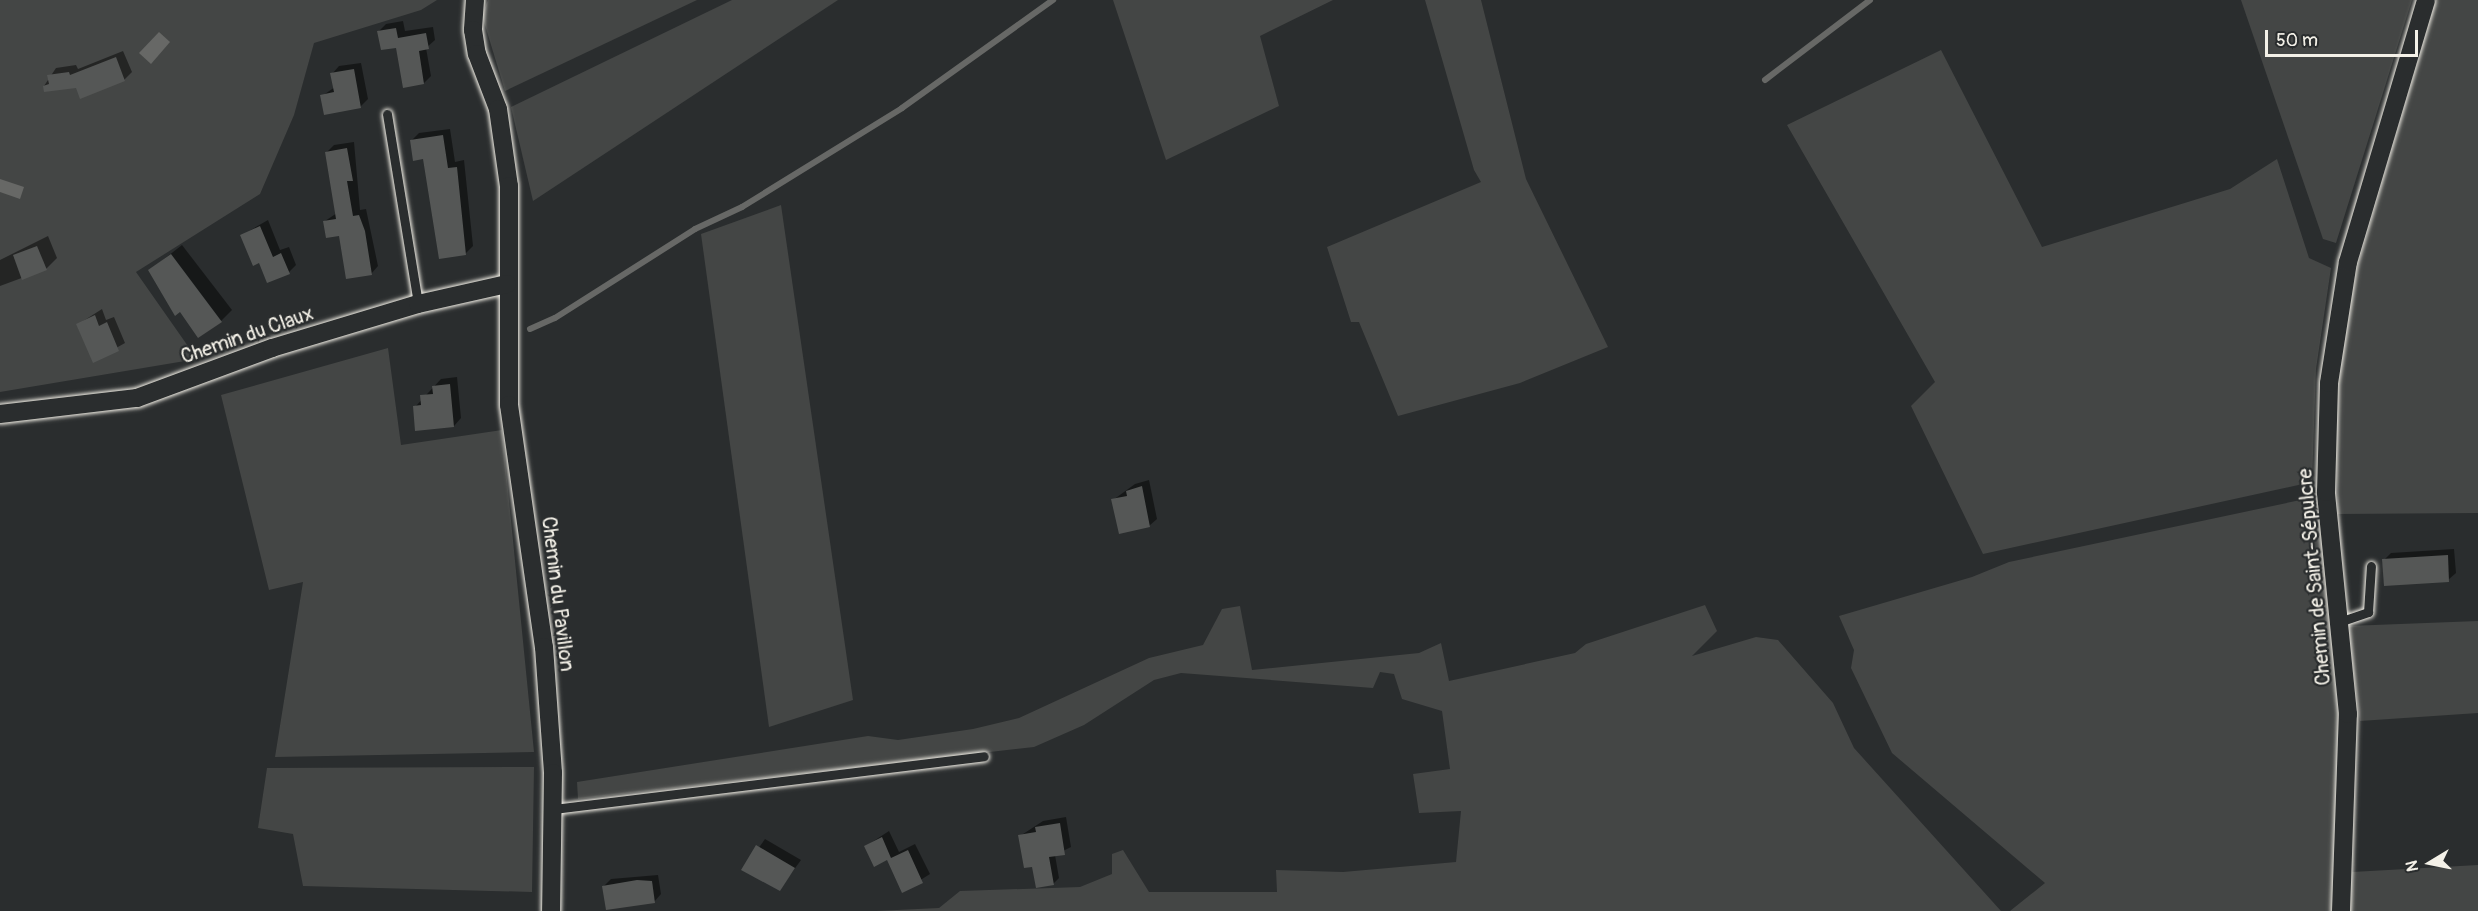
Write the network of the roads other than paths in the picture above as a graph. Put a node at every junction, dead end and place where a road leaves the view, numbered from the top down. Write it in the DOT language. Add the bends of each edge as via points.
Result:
graph roads {
  1 [pos="475,0"];
  2 [pos="2426,0"];
  3 [pos="387,114"];
  4 [pos="507,284"];
  5 [pos="418,304"];
  6 [pos="0,414"];
  7 [pos="2371,566"];
  8 [pos="2339,622"];
  9 [pos="984,756"];
  10 [pos="554,808"];
  11 [pos="551,911"];
  12 [pos="2341,911"];
  1 -- 4 [label="street, Chemin du Pavillon" via="473,30 477,54 498,109 509,186 512,215"];
  2 -- 8 [label="street, Chemin de Saint-Sépulcre" via="2348,262 2329,383 2326,492"];
  3 -- 5 [label="lane"];
  4 -- 5 [label="street, Chemin du Claux"];
  4 -- 10 [label="street, Chemin du Pavillon" via="510,405 543,647"];
  5 -- 6 [label="street, Chemin du Claux" via="272,348 137,398"];
  7 -- 8 [label="lane" via="2368,612"];
  8 -- 12 [label="street, Chemin de Saint-Sépulcre" via="2348,714"];
  9 -- 10 [label="lane"];
  10 -- 11 [label="street, Chemin du Pavillon"];
}
